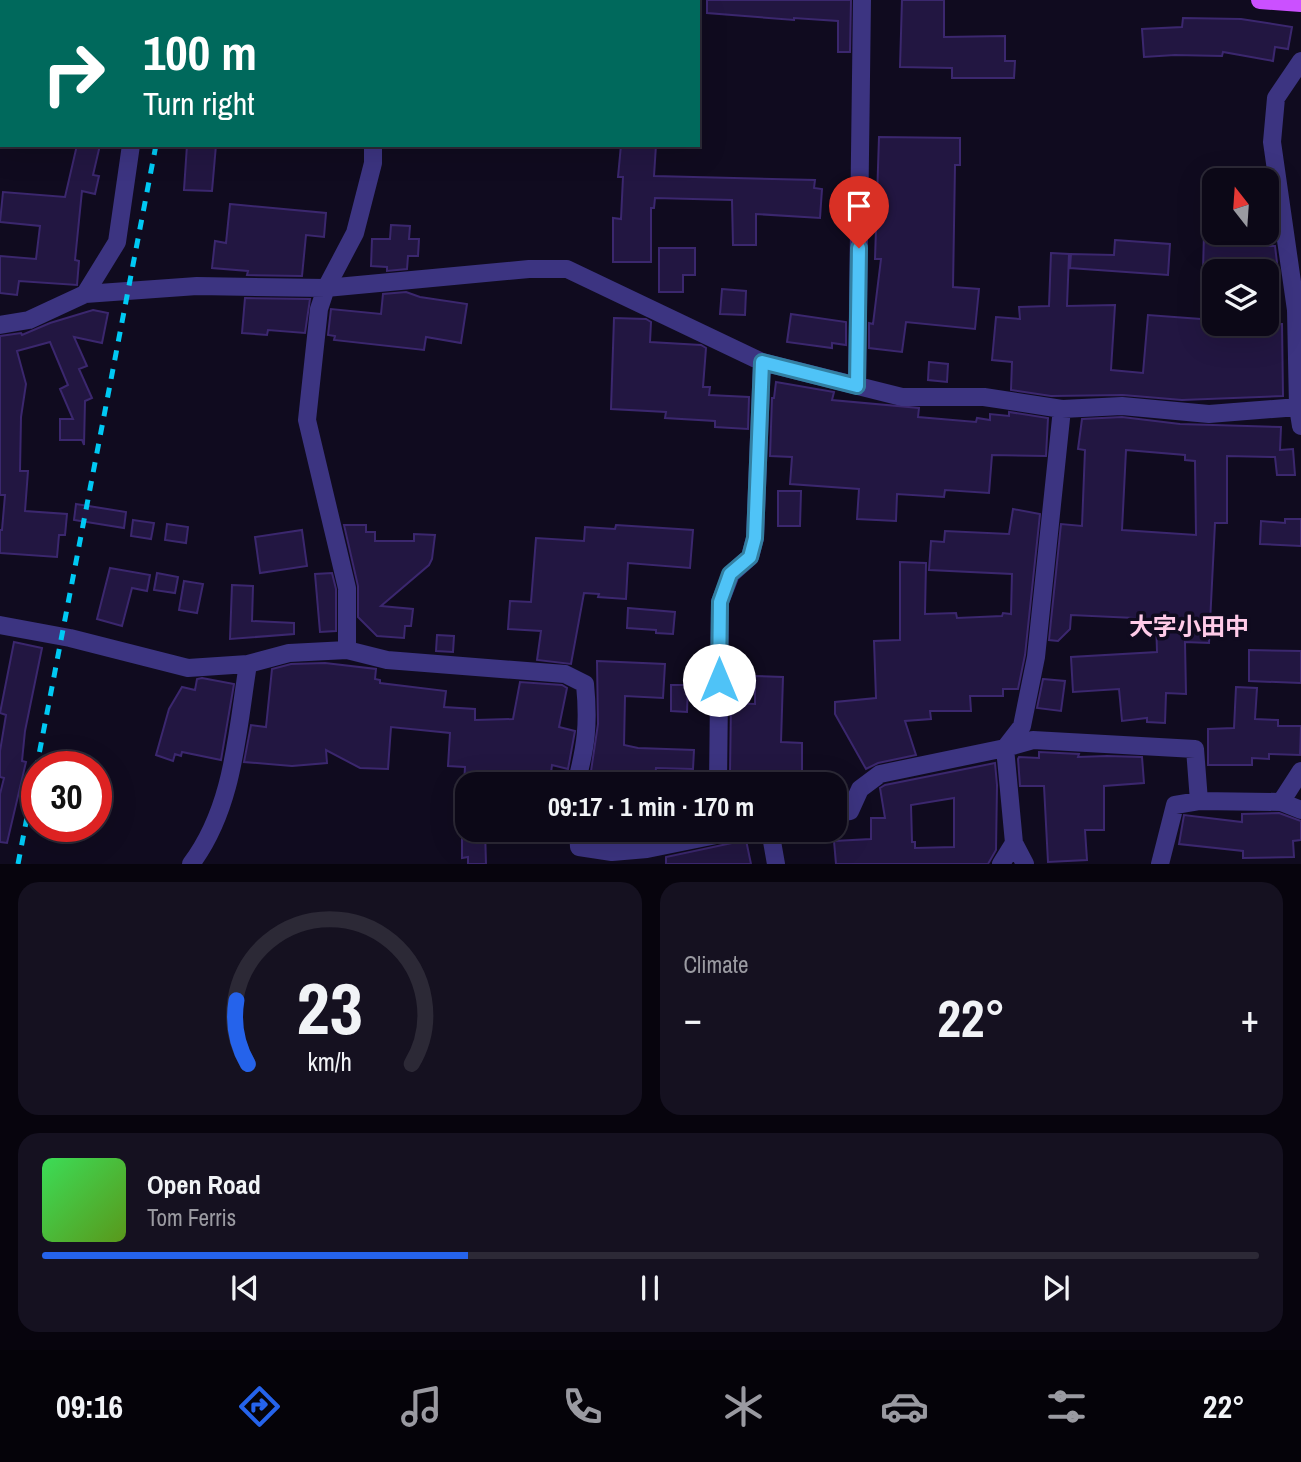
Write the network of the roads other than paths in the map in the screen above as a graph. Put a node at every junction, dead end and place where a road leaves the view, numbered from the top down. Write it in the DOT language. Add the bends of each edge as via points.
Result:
graph roads {
  1 [pos="862,0"];
  2 [pos="1260,0"];
  3 [pos="1301,3"];
  4 [pos="1301,61"];
  5 [pos="131,147"];
  6 [pos="373,147"];
  7 [pos="326,288"];
  8 [pos="85,294"];
  9 [pos="1299,310"];
  10 [pos="0,325"];
  11 [pos="762,362"];
  12 [pos="857,386"];
  13 [pos="1297,407"];
  14 [pos="1062,409"];
  15 [pos="1301,426"];
  16 [pos="0,625"];
  17 [pos="347,650"];
  18 [pos="248,664"];
  19 [pos="1005,748"];
  20 [pos="1301,771"];
  21 [pos="579,772"];
  22 [pos="718,772"];
  23 [pos="1199,801"];
  24 [pos="1282,802"];
  25 [pos="1301,810"];
  26 [pos="847,811"];
  27 [pos="579,842"];
  28 [pos="676,842"];
  29 [pos="772,842"];
  30 [pos="1014,843"];
  31 [pos="191,863"];
  32 [pos="776,863"];
  33 [pos="1001,863"];
  34 [pos="1025,863"];
  35 [pos="1160,863"];
  1 -- 12 [label="street"];
  2 -- 3 [label="main road"];
  4 -- 9 [label="street" via="1276,98 1272,142"];
  5 -- 8 [label="street" via="117,242"];
  6 -- 7 [label="street" via="355,233"];
  7 -- 8 [label="street" via="197,286"];
  7 -- 11 [label="street" via="529,269 567,270"];
  7 -- 17 [label="street" via="319,309 307,420 347,588"];
  8 -- 10 [label="street" via="29,320"];
  9 -- 13 [label="street"];
  11 -- 12 [label="street"];
  11 -- 22 [label="street" via="755,538 750,557 730,574 720,602"];
  12 -- 14 [label="street" via="902,397 984,397"];
  13 -- 14 [label="street" via="1209,414 1122,406"];
  13 -- 15 [label="street"];
  14 -- 19 [label="street" via="1036,657 1022,726"];
  16 -- 18 [label="street" via="188,668"];
  17 -- 18 [label="street" via="289,653"];
  17 -- 21 [label="street" via="387,660 565,674 585,684 587,743"];
  18 -- 31 [label="street" via="225,799"];
  19 -- 23 [label="street" via="1033,740 1195,749"];
  19 -- 26 [label="street" via="880,774 860,789"];
  19 -- 30 [label="street"];
  20 -- 24 [label="street"];
  23 -- 24 [label="street"];
  23 -- 35 [label="street" via="1175,805"];
  24 -- 25 [label="street"];
  27 -- 28 [label="street" via="579,847 612,852"];
  29 -- 32 [label="street"];
  30 -- 33 [label="street"];
  30 -- 34 [label="street"];
}
